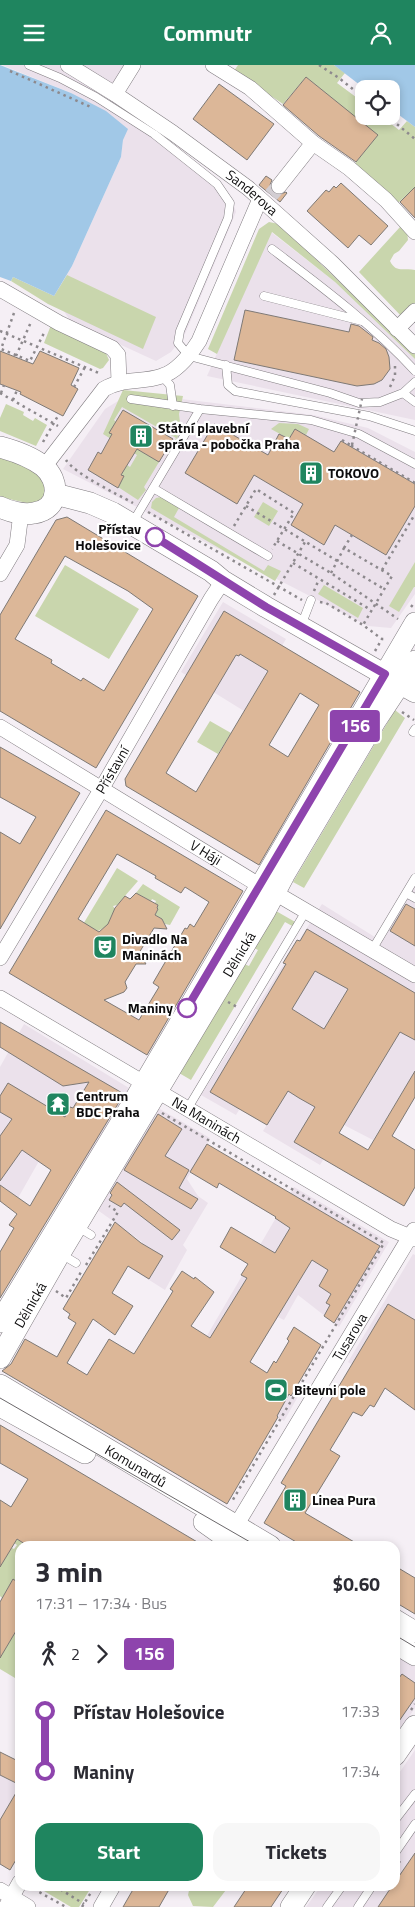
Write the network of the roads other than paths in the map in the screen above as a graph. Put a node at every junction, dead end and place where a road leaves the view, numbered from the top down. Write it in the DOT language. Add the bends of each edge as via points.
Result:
graph roads {
  1 [pos="29,65"];
  2 [pos="68,65"];
  3 [pos="133,65"];
  4 [pos="213,65"];
  5 [pos="116,94"];
  6 [pos="313,143"];
  7 [pos="269,196"];
  8 [pos="415,233"];
  9 [pos="272,249"];
  10 [pos="0,289"];
  11 [pos="264,295"];
  12 [pos="415,311"];
  13 [pos="363,322"];
  14 [pos="397,329"];
  15 [pos="415,346"];
  16 [pos="189,356"];
  17 [pos="226,365"];
  18 [pos="415,371"];
  19 [pos="162,376"];
  20 [pos="119,382"];
  21 [pos="415,382"];
  22 [pos="403,393"];
  23 [pos="131,399"];
  24 [pos="415,401"];
  25 [pos="173,405"];
  26 [pos="200,409"];
  27 [pos="415,431"];
  28 [pos="0,447"];
  29 [pos="415,464"];
  30 [pos="44,467"];
  31 [pos="153,488"];
  32 [pos="56,494"];
  33 [pos="0,507"];
  34 [pos="21,513"];
  35 [pos="132,523"];
  36 [pos="268,557"];
  37 [pos="0,573"];
  38 [pos="223,581"];
  39 [pos="311,600"];
  40 [pos="408,622"];
  41 [pos="301,626"];
  42 [pos="415,661"];
  43 [pos="400,683"];
  44 [pos="0,727"];
  45 [pos="102,788"];
  46 [pos="415,877"];
  47 [pos="267,889"];
  48 [pos="406,893"];
  49 [pos="415,898"];
  50 [pos="306,911"];
  51 [pos="372,950"];
  52 [pos="0,958"];
  53 [pos="415,975"];
  54 [pos="0,998"];
  55 [pos="151,1087"];
  56 [pos="188,1107"];
  57 [pos="413,1235"];
  58 [pos="61,1254"];
  59 [pos="0,1322"];
  60 [pos="0,1357"];
  61 [pos="0,1385"];
  62 [pos="0,1406"];
  63 [pos="230,1534"];
  64 [pos="253,1541"];
  65 [pos="400,1623"];
  66 [pos="415,1632"];
  67 [pos="400,1646"];
  68 [pos="415,1655"];
  69 [pos="415,1726"];
  70 [pos="400,1748"];
  71 [pos="415,1794"];
  72 [pos="400,1814"];
  73 [pos="415,1824"];
  74 [pos="400,1846"];
  75 [pos="15,1888"];
  76 [pos="110,1891"];
  77 [pos="302,1891"];
  78 [pos="338,1891"];
  79 [pos="369,1891"];
  80 [pos="6,1898"];
  81 [pos="28,1907"];
  82 [pos="101,1907"];
  83 [pos="291,1907"];
  84 [pos="327,1907"];
  85 [pos="358,1907"];
  1 -- 16 [label="lane" via="96,97 154,134 216,185 230,203 228,218 180,331 178,343"];
  2 -- 5 [label="street, Sanderova"];
  3 -- 5 [label="street"];
  4 -- 6 [label="street" via="250,88"];
  5 -- 7 [label="street, Sanderova" via="248,188"];
  6 -- 7 [label="street"];
  6 -- 8 [label="street" via="386,199"];
  7 -- 14 [label="street, Sanderova"];
  7 -- 16 [label="street"];
  9 -- 13 [label="lane"];
  10 -- 20 [label="street" via="59,323 112,348 118,355"];
  11 -- 13 [label="lane"];
  12 -- 14 [label="street"];
  13 -- 18 [label="lane"];
  14 -- 15 [label="street, Sanderova"];
  16 -- 17 [label="lane"];
  16 -- 19 [label="street"];
  17 -- 22 [label="lane" via="359,403 380,402"];
  17 -- 27 [label="lane" via="228,385 235,391 369,416"];
  19 -- 20 [label="street"];
  19 -- 25 [label="lane" via="170,385"];
  20 -- 30 [label="street" via="104,389"];
  21 -- 22 [label="lane"];
  22 -- 24 [label="lane"];
  23 -- 25 [label="lane"];
  25 -- 26 [label="lane"];
  26 -- 29 [label="lane" via="310,420 359,434"];
  26 -- 31 [label="lane"];
  28 -- 30 [label="street"];
  30 -- 32 [label="street" via="56,485"];
  31 -- 35 [label="lane"];
  31 -- 36 [label="lane"];
  32 -- 34 [label="street" via="43,510"];
  32 -- 35 [label="street" via="100,507"];
  33 -- 34 [label="street"];
  34 -- 37 [label="street" via="17,545"];
  35 -- 38 [label="street"];
  38 -- 41 [label="street"];
  38 -- 45 [label="street, Přístavní"];
  39 -- 41 [label="lane"];
  40 -- 43 [label="street"];
  41 -- 43 [label="street"];
  42 -- 43 [label="street"];
  43 -- 47 [label="street, Dělnická" via="300,822"];
  44 -- 45 [label="street, V Háji"];
  45 -- 47 [label="street, V Háji"];
  45 -- 52 [label="street, Přístavní"];
  46 -- 48 [label="lane"];
  47 -- 50 [label="street, V Háji"];
  47 -- 55 [label="street, Dělnická"];
  48 -- 49 [label="lane"];
  48 -- 51 [label="lane"];
  50 -- 51 [label="street, V Háji"];
  50 -- 56 [label="lane"];
  51 -- 53 [label="street, V Háji"];
  54 -- 55 [label="street, Na Maninách"];
  55 -- 56 [label="street, Na Maninách"];
  55 -- 58 [label="street, Dělnická"];
  56 -- 57 [label="street, Na Maninách" via="392,1229"];
  57 -- 63 [label="street, Tusarova"];
  58 -- 59 [label="street, Dělnická"];
  58 -- 60 [label="street, Dělnická"];
  61 -- 63 [label="street, Komunardů"];
  62 -- 63 [label="street, Komunardů"];
  63 -- 64 [label="street, Komunardů"];
  65 -- 66 [label="street"];
  67 -- 68 [label="street"];
  69 -- 70 [label="street"];
  71 -- 72 [label="lane"];
  73 -- 74 [label="lane"];
  75 -- 80 [label="street"];
  76 -- 82 [label="street"];
  77 -- 83 [label="street"];
  78 -- 84 [label="lane"];
  79 -- 85 [label="lane"];
  80 -- 81 [label="street"];
}
